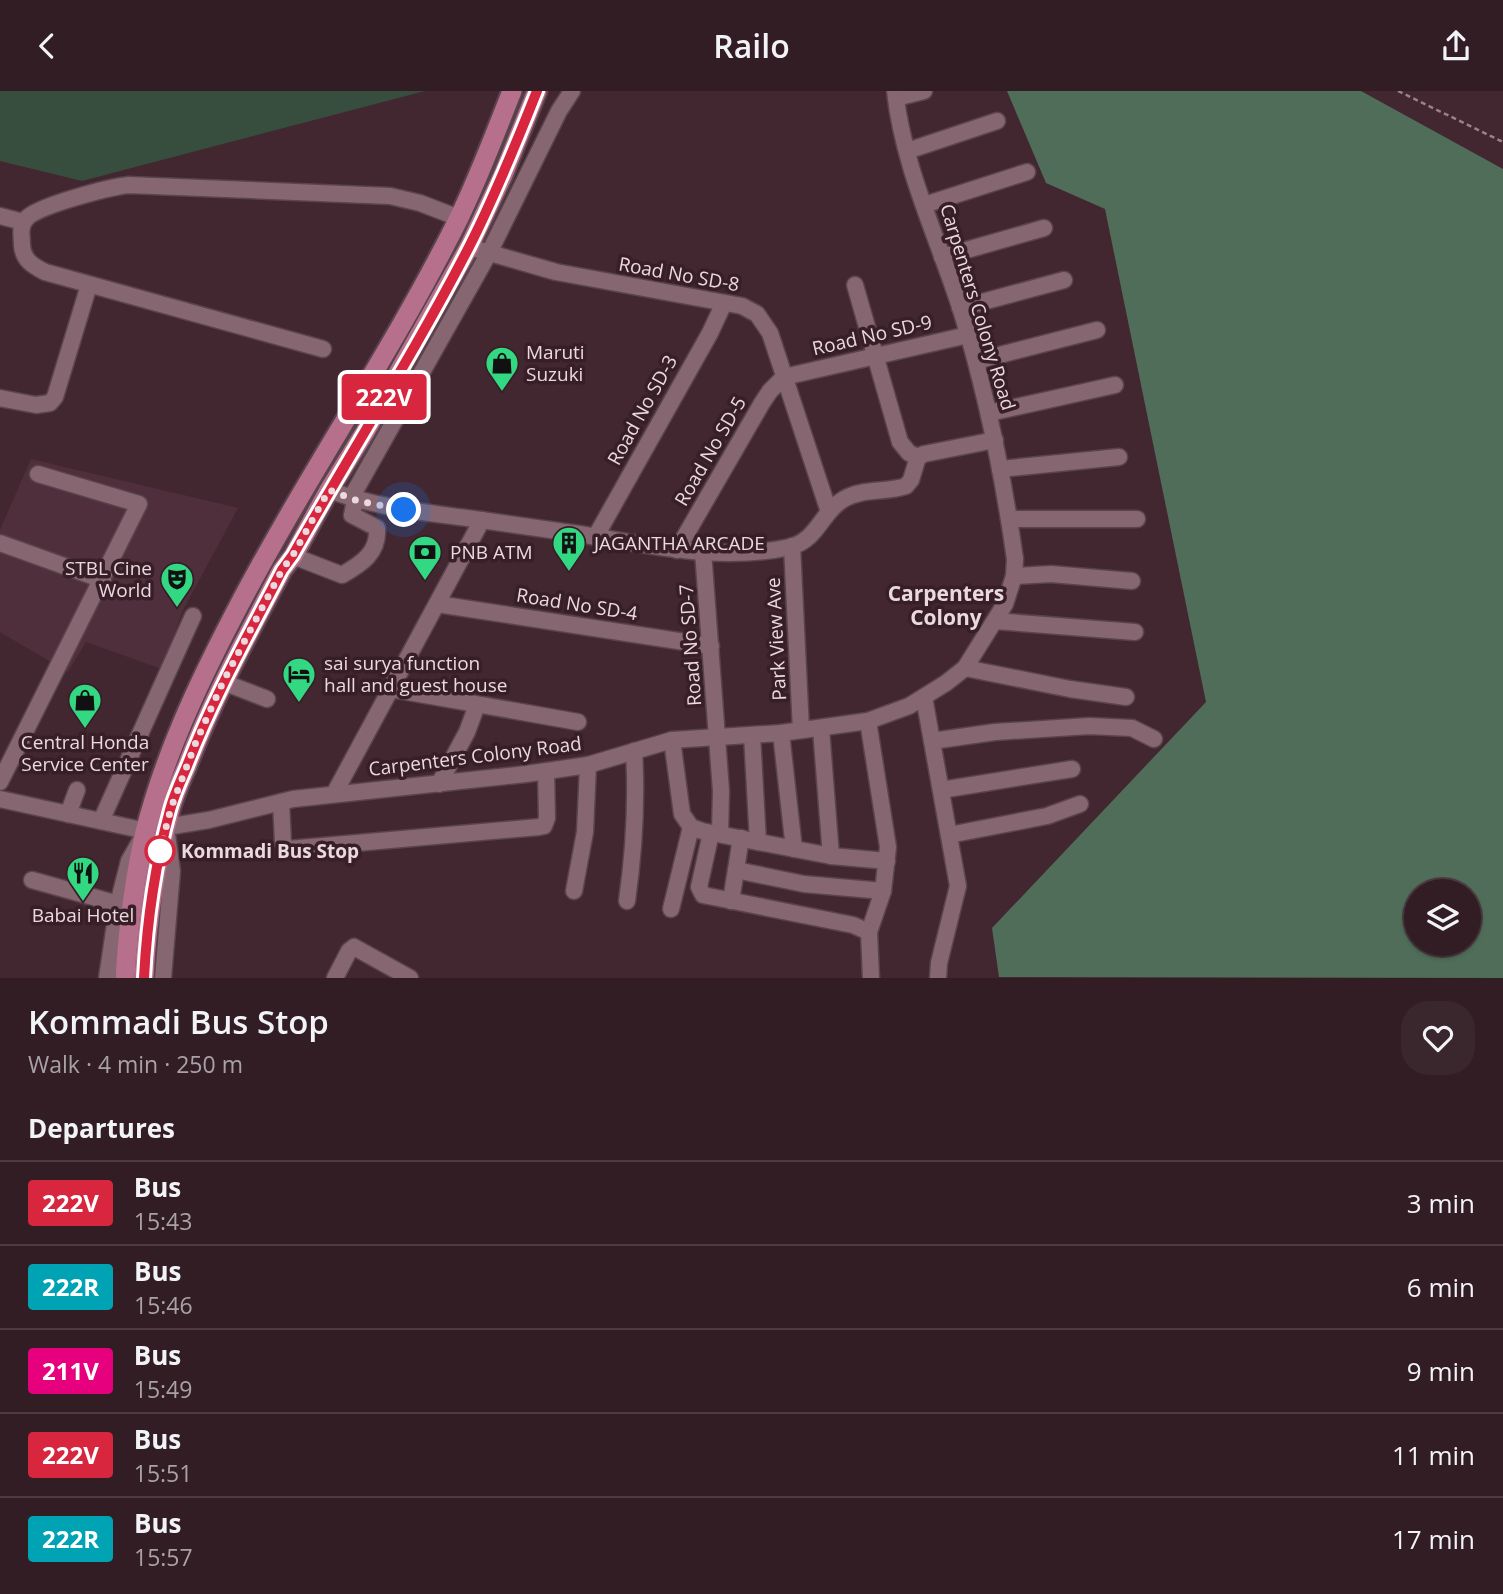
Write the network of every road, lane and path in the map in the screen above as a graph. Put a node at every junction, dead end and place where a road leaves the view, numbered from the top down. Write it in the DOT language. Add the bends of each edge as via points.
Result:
graph roads {
  1 [pos="512,91"];
  2 [pos="537,91"];
  3 [pos="572,91"];
  4 [pos="924,91"];
  5 [pos="1398,91"];
  6 [pos="896,95"];
  7 [pos="998,121"];
  8 [pos="1503,142"];
  9 [pos="907,151"];
  10 [pos="1027,172"];
  11 [pos="925,205"];
  12 [pos="0,216"];
  13 [pos="458,218"];
  14 [pos="23,222"];
  15 [pos="1044,228"];
  16 [pos="469,247"];
  17 [pos="489,253"];
  18 [pos="942,257"];
  19 [pos="1064,280"];
  20 [pos="89,285"];
  21 [pos="855,285"];
  22 [pos="724,303"];
  23 [pos="960,308"];
  24 [pos="1097,330"];
  25 [pos="968,335"];
  26 [pos="323,349"];
  27 [pos="877,356"];
  28 [pos="976,361"];
  29 [pos="784,377"];
  30 [pos="1115,385"];
  31 [pos="0,398"];
  32 [pos="989,413"];
  33 [pos="995,440"];
  34 [pos="918,457"];
  35 [pos="1119,457"];
  36 [pos="1000,470"];
  37 [pos="38,474"];
  38 [pos="329,490"];
  39 [pos="353,499"];
  40 [pos="829,512"];
  41 [pos="1009,519"];
  42 [pos="1137,519"];
  43 [pos="482,520"];
  44 [pos="596,536"];
  45 [pos="0,543"];
  46 [pos="792,546"];
  47 [pos="677,550"];
  48 [pos="704,551"];
  49 [pos="293,555"];
  50 [pos="1014,576"];
  51 [pos="103,580"];
  52 [pos="1132,581"];
  53 [pos="437,604"];
  54 [pos="193,616"];
  55 [pos="995,621"];
  56 [pos="1135,632"];
  57 [pos="711,646"];
  58 [pos="965,668"];
  59 [pos="223,682"];
  60 [pos="391,689"];
  61 [pos="924,697"];
  62 [pos="1126,697"];
  63 [pos="267,699"];
  64 [pos="477,705"];
  65 [pos="868,721"];
  66 [pos="578,722"];
  67 [pos="821,729"];
  68 [pos="801,730"];
  69 [pos="782,733"];
  70 [pos="752,735"];
  71 [pos="718,736"];
  72 [pos="1154,739"];
  73 [pos="672,740"];
  74 [pos="932,741"];
  75 [pos="634,751"];
  76 [pos="588,765"];
  77 [pos="1072,769"];
  78 [pos="546,771"];
  79 [pos="0,782"];
  80 [pos="439,784"];
  81 [pos="77,790"];
  82 [pos="941,790"];
  83 [pos="334,794"];
  84 [pos="0,799"];
  85 [pos="281,802"];
  86 [pos="1080,804"];
  87 [pos="68,814"];
  88 [pos="101,821"];
  89 [pos="166,827"];
  90 [pos="691,827"];
  91 [pos="146,831"];
  92 [pos="715,834"];
  93 [pos="949,835"];
  94 [pos="741,838"];
  95 [pos="758,842"];
  96 [pos="794,849"];
  97 [pos="831,856"];
  98 [pos="887,860"];
  99 [pos="736,870"];
  100 [pos="32,880"];
  101 [pos="574,891"];
  102 [pos="883,891"];
  103 [pos="627,901"];
  104 [pos="731,901"];
  105 [pos="118,904"];
  106 [pos="671,909"];
  107 [pos="869,932"];
  108 [pos="107,978"];
  109 [pos="125,978"];
  110 [pos="144,978"];
  111 [pos="163,978"];
  112 [pos="335,978"];
  113 [pos="410,978"];
  114 [pos="871,978"];
  115 [pos="938,978"];
  1 -- 13 [label="main road"];
  2 -- 16 [label="main road"];
  3 -- 17 [label="street"];
  4 -- 6 [label="street"];
  5 -- 8 [label="path"];
  6 -- 9 [label="street, Carpenters Colony Road"];
  7 -- 9 [label="street"];
  9 -- 11 [label="street, Carpenters Colony Road"];
  10 -- 11 [label="street"];
  11 -- 18 [label="street, Carpenters Colony Road"];
  12 -- 14 [label="street"];
  13 -- 14 [label="street" via="390,196 129,185 33,213"];
  13 -- 91 [label="main road" via="263,559 209,663 178,733"];
  14 -- 20 [label="street" via="27,260 45,272"];
  15 -- 18 [label="street"];
  16 -- 17 [label="street, Road No SD-8"];
  16 -- 38 [label="main road"];
  17 -- 22 [label="street, Road No SD-8" via="555,272"];
  17 -- 39 [label="street"];
  18 -- 23 [label="street, Carpenters Colony Road"];
  19 -- 23 [label="street"];
  20 -- 26 [label="street"];
  20 -- 31 [label="street" via="55,397 50,403 36,405"];
  21 -- 27 [label="street"];
  22 -- 29 [label="street, Road No SD-8" via="749,309 764,321"];
  22 -- 44 [label="street, Road No SD-3"];
  23 -- 25 [label="street, Carpenters Colony Road"];
  24 -- 28 [label="street"];
  25 -- 27 [label="street, Road No SD-9"];
  25 -- 28 [label="street, Carpenters Colony Road"];
  27 -- 29 [label="street, Road No SD-9"];
  27 -- 34 [label="street" via="900,442"];
  28 -- 32 [label="street, Carpenters Colony Road"];
  29 -- 40 [label="street, Road No SD-8"];
  29 -- 47 [label="street, Road No SD-5" via="762,403"];
  30 -- 32 [label="street"];
  32 -- 33 [label="street, Carpenters Colony Road"];
  33 -- 34 [label="street"];
  33 -- 36 [label="street, Carpenters Colony Road"];
  34 -- 40 [label="street" via="906,486 848,496"];
  35 -- 36 [label="street"];
  36 -- 41 [label="street, Carpenters Colony Road"];
  37 -- 51 [label="street" via="139,504"];
  38 -- 39 [label="street"];
  38 -- 49 [label="main road"];
  39 -- 43 [label="street"];
  39 -- 49 [label="street" via="352,515 377,528 378,537 362,563 342,575"];
  40 -- 46 [label="street" via="816,532"];
  41 -- 42 [label="street"];
  41 -- 50 [label="street, Carpenters Colony Road"];
  43 -- 44 [label="street"];
  43 -- 53 [label="street"];
  44 -- 47 [label="street"];
  45 -- 51 [label="street"];
  46 -- 48 [label="street"];
  46 -- 68 [label="street, Park View Ave"];
  47 -- 48 [label="street"];
  48 -- 57 [label="street, Road No SD-7"];
  49 -- 59 [label="main road"];
  50 -- 52 [label="street" via="1051,573"];
  50 -- 55 [label="street, Carpenters Colony Road"];
  51 -- 79 [label="street"];
  53 -- 57 [label="street, Road No SD-4"];
  53 -- 60 [label="street"];
  54 -- 88 [label="street"];
  55 -- 56 [label="street"];
  55 -- 58 [label="street, Carpenters Colony Road"];
  57 -- 71 [label="street, Road No SD-7"];
  58 -- 61 [label="street, Carpenters Colony Road"];
  58 -- 62 [label="street"];
  59 -- 63 [label="street"];
  59 -- 89 [label="main road"];
  60 -- 64 [label="street"];
  60 -- 83 [label="street"];
  61 -- 65 [label="street, Carpenters Colony Road"];
  61 -- 74 [label="street"];
  64 -- 66 [label="street"];
  64 -- 80 [label="street"];
  65 -- 67 [label="street, Carpenters Colony Road"];
  65 -- 98 [label="street"];
  67 -- 68 [label="street, Carpenters Colony Road"];
  67 -- 97 [label="street"];
  68 -- 69 [label="street, Carpenters Colony Road"];
  69 -- 70 [label="street, Carpenters Colony Road"];
  69 -- 96 [label="street"];
  70 -- 71 [label="street, Carpenters Colony Road"];
  70 -- 95 [label="street"];
  71 -- 73 [label="street, Carpenters Colony Road"];
  71 -- 92 [label="street, Road No SD-7" via="721,791"];
  72 -- 74 [label="street" via="1132,727 1089,726"];
  73 -- 75 [label="street, Carpenters Colony Road"];
  73 -- 90 [label="street" via="682,814"];
  74 -- 82 [label="street"];
  75 -- 76 [label="street, Carpenters Colony Road"];
  75 -- 103 [label="street" via="634,828"];
  76 -- 78 [label="street, Carpenters Colony Road"];
  76 -- 101 [label="street" via="585,832"];
  77 -- 82 [label="street"];
  78 -- 80 [label="street, Carpenters Colony Road"];
  78 -- 85 [label="street" via="547,818 539,828 288,849 283,843"];
  80 -- 83 [label="street, Carpenters Colony Road"];
  81 -- 87 [label="street"];
  82 -- 93 [label="street"];
  83 -- 85 [label="street, Carpenters Colony Road"];
  84 -- 87 [label="street"];
  85 -- 89 [label="street, Carpenters Colony Road"];
  86 -- 93 [label="street" via="1047,816"];
  87 -- 88 [label="street"];
  88 -- 91 [label="street"];
  89 -- 110 [label="main road" via="150,912"];
  89 -- 111 [label="street" via="172,871"];
  90 -- 92 [label="street"];
  90 -- 106 [label="street"];
  91 -- 105 [label="street" via="129,861"];
  91 -- 109 [label="main road" via="127,936"];
  92 -- 94 [label="street"];
  92 -- 104 [label="street, Road No SD-7" via="700,892"];
  93 -- 115 [label="street" via="958,892"];
  94 -- 95 [label="street"];
  94 -- 99 [label="street"];
  95 -- 96 [label="street"];
  96 -- 97 [label="street"];
  97 -- 98 [label="street"];
  98 -- 102 [label="street"];
  99 -- 102 [label="street" via="804,884"];
  99 -- 104 [label="street"];
  100 -- 105 [label="street"];
  102 -- 107 [label="street"];
  104 -- 107 [label="street"];
  105 -- 108 [label="street"];
  107 -- 114 [label="street"];
  112 -- 113 [label="street" via="354,947"];
}
